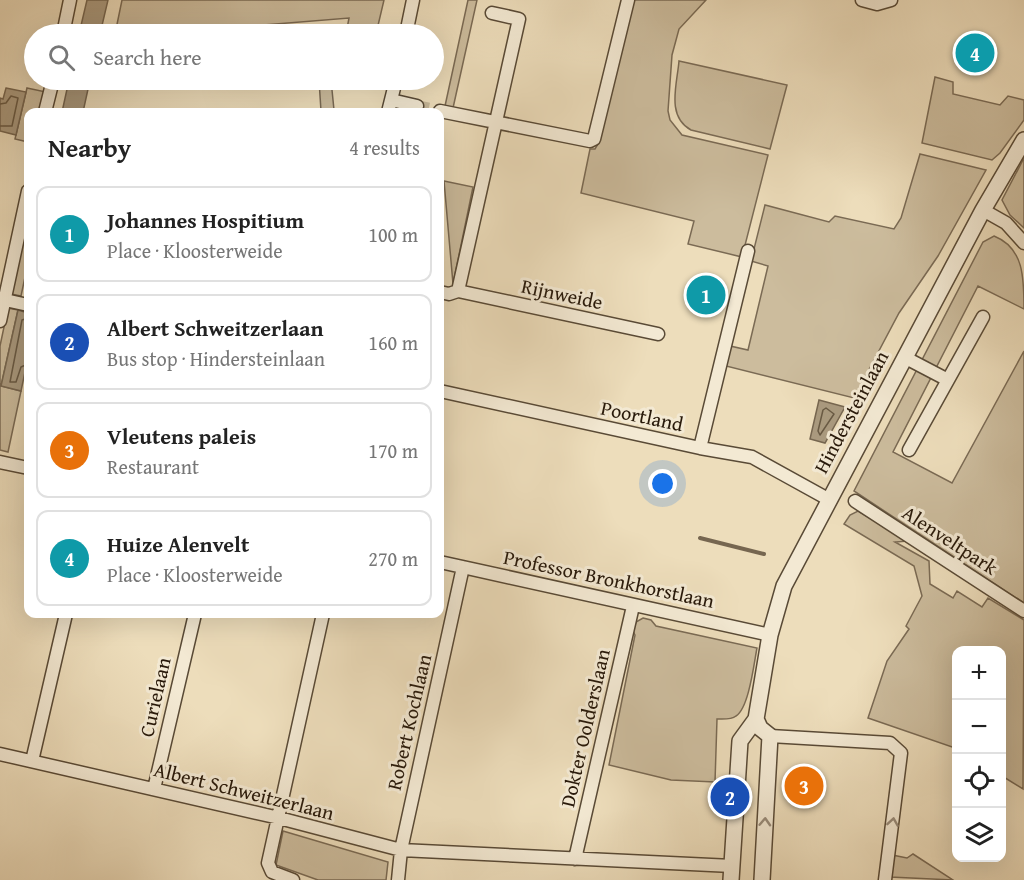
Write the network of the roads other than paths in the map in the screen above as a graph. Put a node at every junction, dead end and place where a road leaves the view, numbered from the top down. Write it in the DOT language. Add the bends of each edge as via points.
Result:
graph roads {
  1 [pos="70,0"];
  2 [pos="413,0"];
  3 [pos="628,0"];
  4 [pos="862,0"];
  5 [pos="891,0"];
  6 [pos="492,13"];
  7 [pos="65,24"];
  8 [pos="408,24"];
  9 [pos="50,90"];
  10 [pos="394,90"];
  11 [pos="390,106"];
  12 [pos="417,106"];
  13 [pos="46,108"];
  14 [pos="444,112"];
  15 [pos="496,122"];
  16 [pos="1024,140"];
  17 [pos="24,210"];
  18 [pos="982,210"];
  19 [pos="1024,243"];
  20 [pos="748,251"];
  21 [pos="458,291"];
  22 [pos="444,293"];
  23 [pos="5,300"];
  24 [pos="24,304"];
  25 [pos="982,317"];
  26 [pos="0,321"];
  27 [pos="658,334"];
  28 [pos="904,357"];
  29 [pos="948,380"];
  30 [pos="444,392"];
  31 [pos="700,448"];
  32 [pos="909,450"];
  33 [pos="0,462"];
  34 [pos="24,467"];
  35 [pos="828,499"];
  36 [pos="855,501"];
  37 [pos="444,563"];
  38 [pos="463,567"];
  39 [pos="633,606"];
  40 [pos="1024,611"];
  41 [pos="65,618"];
  42 [pos="194,618"];
  43 [pos="322,618"];
  44 [pos="770,635"];
  45 [pos="756,719"];
  46 [pos="770,736"];
  47 [pos="0,754"];
  48 [pos="32,761"];
  49 [pos="154,789"];
  50 [pos="279,818"];
  51 [pos="401,850"];
  52 [pos="575,860"];
  53 [pos="731,873"];
  54 [pos="293,880"];
  55 [pos="398,880"];
  56 [pos="762,880"];
  57 [pos="885,880"];
  1 -- 7 [label="street"];
  2 -- 8 [label="street"];
  3 -- 15 [label="street" via="594,139"];
  4 -- 5 [label="street" via="877,4"];
  6 -- 15 [label="street" via="519,19"];
  9 -- 13 [label="street"];
  10 -- 11 [label="street"];
  11 -- 12 [label="street"];
  14 -- 15 [label="street"];
  15 -- 21 [label="street"];
  16 -- 18 [label="street, Hindersteinlaan"];
  17 -- 23 [label="street"];
  18 -- 19 [label="street" via="1006,223"];
  18 -- 28 [label="street, Hindersteinlaan"];
  20 -- 31 [label="street"];
  21 -- 22 [label="street, Rijnweide"];
  21 -- 27 [label="street, Rijnweide"];
  23 -- 24 [label="street"];
  23 -- 26 [label="street"];
  25 -- 29 [label="street"];
  28 -- 29 [label="street"];
  28 -- 35 [label="street, Hindersteinlaan"];
  29 -- 32 [label="street"];
  30 -- 31 [label="street, Poortland"];
  31 -- 35 [label="street, Poortland" via="752,457"];
  33 -- 34 [label="street"];
  35 -- 44 [label="street, Hindersteinlaan" via="791,570"];
  36 -- 40 [label="street, Alenveltpark"];
  37 -- 38 [label="street, Professor Bronkhorstlaan"];
  38 -- 39 [label="street, Professor Bronkhorstlaan"];
  38 -- 51 [label="street, Robert Kochlaan"];
  39 -- 44 [label="street, Professor Bronkhorstlaan"];
  39 -- 52 [label="street, Dokter Oolderslaan"];
  41 -- 48 [label="street"];
  42 -- 49 [label="street, Curielaan"];
  43 -- 50 [label="street"];
  44 -- 45 [label="street, Hindersteinlaan"];
  45 -- 46 [label="street"];
  45 -- 53 [label="street, Hindersteinlaan" via="740,741"];
  56 -- 46 [label="street, one-way"];
  57 -- 46 [label="street, one-way" via="901,753 891,743"];
  47 -- 48 [label="street, Albert Schweitzerlaan"];
  48 -- 49 [label="street, Albert Schweitzerlaan"];
  49 -- 50 [label="street, Albert Schweitzerlaan"];
  50 -- 51 [label="street, Albert Schweitzerlaan"];
  50 -- 54 [label="street" via="268,863 272,872"];
  51 -- 52 [label="street, Albert Schweitzerlaan"];
  51 -- 55 [label="street, Robert Kochlaan"];
  52 -- 53 [label="street, Albert Schweitzerlaan"];
}
